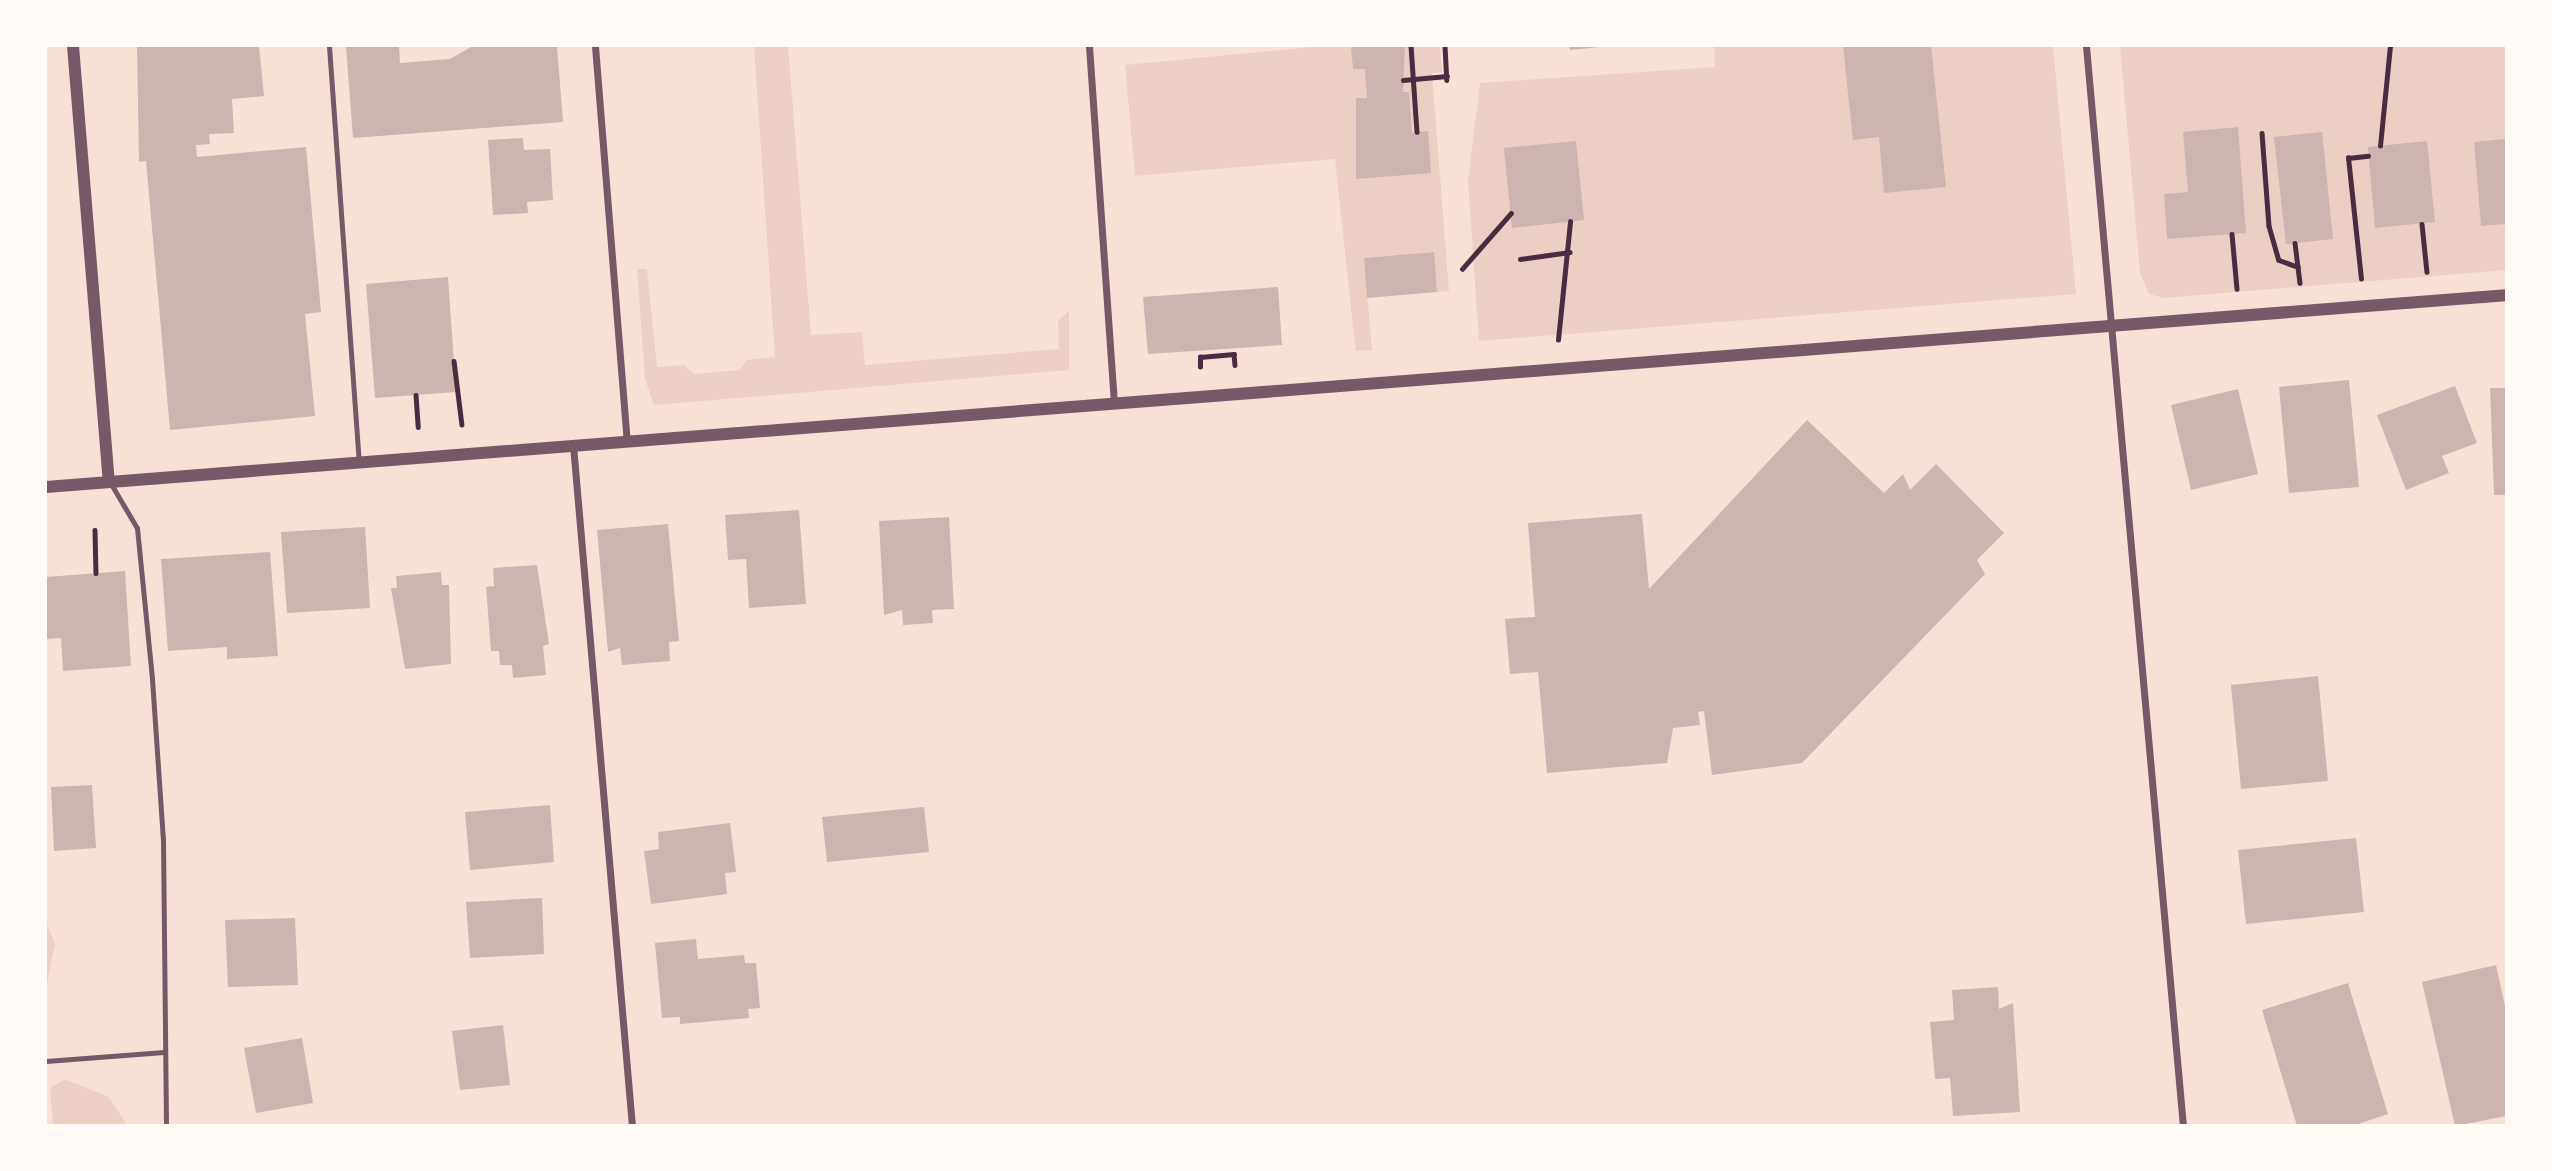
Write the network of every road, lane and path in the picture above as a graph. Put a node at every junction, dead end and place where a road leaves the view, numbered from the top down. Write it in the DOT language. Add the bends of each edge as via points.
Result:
graph roads {
  1 [pos="74,46"];
  2 [pos="330,46"];
  3 [pos="595,46"];
  4 [pos="1089,46"];
  5 [pos="1411,46"];
  6 [pos="1445,46"];
  7 [pos="2086,46"];
  8 [pos="2390,46"];
  9 [pos="1413,79"];
  10 [pos="1403,80"];
  11 [pos="1417,132"];
  12 [pos="2262,133"];
  13 [pos="2380,146"];
  14 [pos="2368,156"];
  15 [pos="1511,213"];
  16 [pos="1570,222"];
  17 [pos="2421,224"];
  18 [pos="2232,234"];
  19 [pos="2295,243"];
  20 [pos="1570,252"];
  21 [pos="1520,259"];
  22 [pos="2298,267"];
  23 [pos="1462,269"];
  24 [pos="2428,281"];
  25 [pos="2362,287"];
  26 [pos="2301,292"];
  27 [pos="2507,295"];
  28 [pos="2238,298"];
  29 [pos="2111,329"];
  30 [pos="1558,340"];
  31 [pos="454,361"];
  32 [pos="1235,365"];
  33 [pos="1200,367"];
  34 [pos="416,395"];
  35 [pos="1115,408"];
  36 [pos="462,425"];
  37 [pos="418,427"];
  38 [pos="627,440"];
  39 [pos="573,445"];
  40 [pos="359,461"];
  41 [pos="109,481"];
  42 [pos="46,487"];
  43 [pos="95,530"];
  44 [pos="96,573"];
  45 [pos="164,1052"];
  46 [pos="46,1061"];
  47 [pos="166,1125"];
  48 [pos="632,1125"];
  49 [pos="2183,1125"];
  1 -- 41 [label="street"];
  2 -- 40 [label="lane"];
  3 -- 38 [label="street"];
  4 -- 35 [label="street"];
  5 -- 9 [label="path"];
  6 -- 9 [label="path" via="1447,78"];
  7 -- 29 [label="street"];
  8 -- 13 [label="path"];
  9 -- 10 [label="path"];
  9 -- 11 [label="path"];
  12 -- 22 [label="path" via="2269,226 2279,260"];
  14 -- 25 [label="path" via="2348,158"];
  15 -- 23 [label="path"];
  16 -- 20 [label="path"];
  17 -- 24 [label="path"];
  18 -- 28 [label="path"];
  19 -- 22 [label="path"];
  20 -- 21 [label="path"];
  20 -- 30 [label="path"];
  22 -- 26 [label="path"];
  27 -- 29 [label="street"];
  29 -- 35 [label="street"];
  29 -- 49 [label="street"];
  31 -- 36 [label="path"];
  32 -- 33 [label="path" via="1234,354 1200,357"];
  34 -- 37 [label="path"];
  35 -- 38 [label="street"];
  38 -- 39 [label="street"];
  39 -- 40 [label="street"];
  39 -- 48 [label="street"];
  40 -- 41 [label="street"];
  41 -- 42 [label="street"];
  41 -- 45 [label="lane" via="137,527 152,679 163,839"];
  43 -- 44 [label="path"];
  45 -- 46 [label="lane"];
  45 -- 47 [label="lane"];
}
